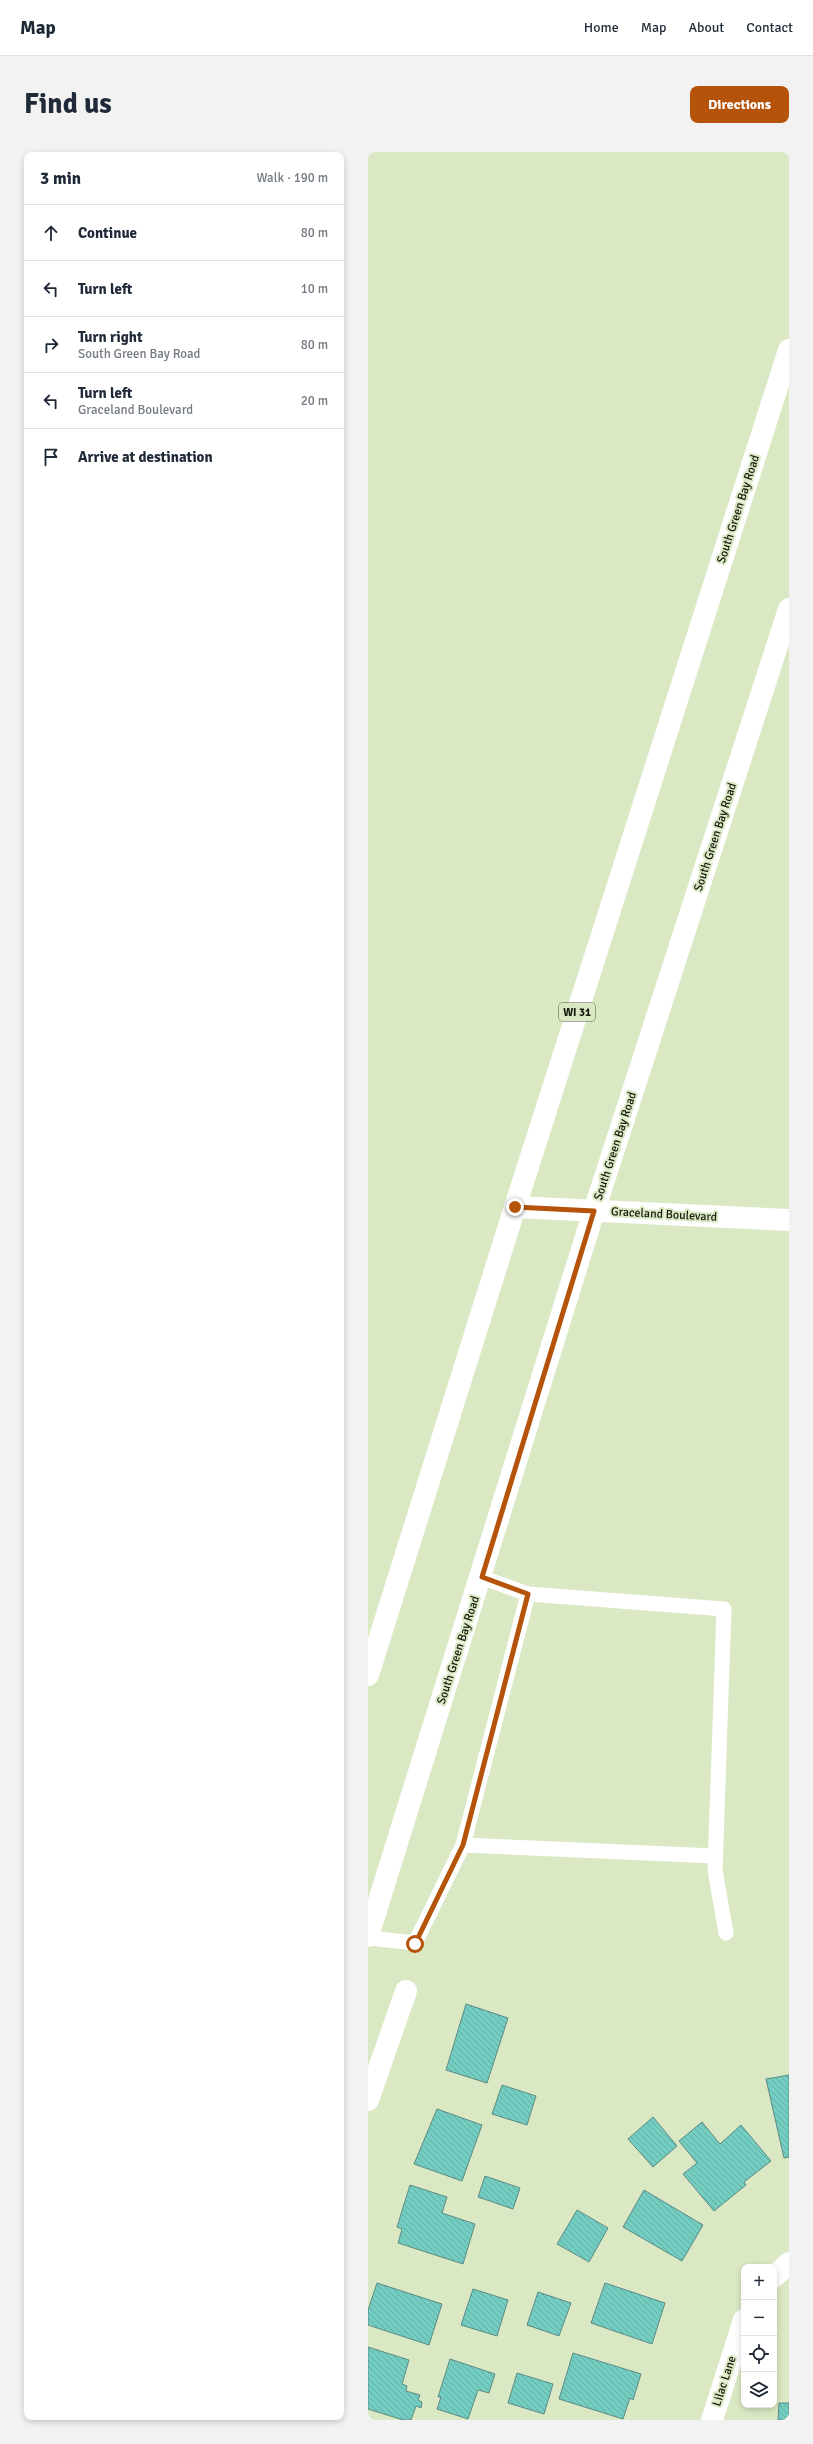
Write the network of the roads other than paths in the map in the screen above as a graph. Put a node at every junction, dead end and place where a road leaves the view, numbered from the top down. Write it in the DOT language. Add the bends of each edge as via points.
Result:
graph roads {
  1 [pos="789,350"];
  2 [pos="789,609"];
  3 [pos="515,1207"];
  4 [pos="594,1211"];
  5 [pos="789,1220"];
  6 [pos="482,1577"];
  7 [pos="528,1594"];
  8 [pos="368,1675"];
  9 [pos="463,1845"];
  10 [pos="716,1856"];
  11 [pos="726,1933"];
  12 [pos="368,1937"];
  13 [pos="406,1991"];
  14 [pos="368,2100"];
  15 [pos="789,2263"];
  16 [pos="777,2274"];
  17 [pos="741,2329"];
  18 [pos="712,2420"];
  1 -- 3 [label="main road, South Green Bay Road / WI 31"];
  2 -- 4 [label="main road, South Green Bay Road"];
  3 -- 4 [label="main road, Graceland Boulevard"];
  3 -- 8 [label="main road, South Green Bay Road / WI 31"];
  4 -- 5 [label="main road, Graceland Boulevard"];
  4 -- 6 [label="main road, South Green Bay Road"];
  6 -- 7 [label="lane"];
  6 -- 12 [label="main road, South Green Bay Road"];
  7 -- 9 [label="lane"];
  7 -- 10 [label="lane" via="724,1609"];
  9 -- 10 [label="lane"];
  9 -- 12 [label="lane" via="415,1944"];
  10 -- 11 [label="lane" via="715,1870"];
  13 -- 14 [label="main road"];
  15 -- 16 [label="main road"];
  17 -- 18 [label="main road, Lilac Lane"];
}
